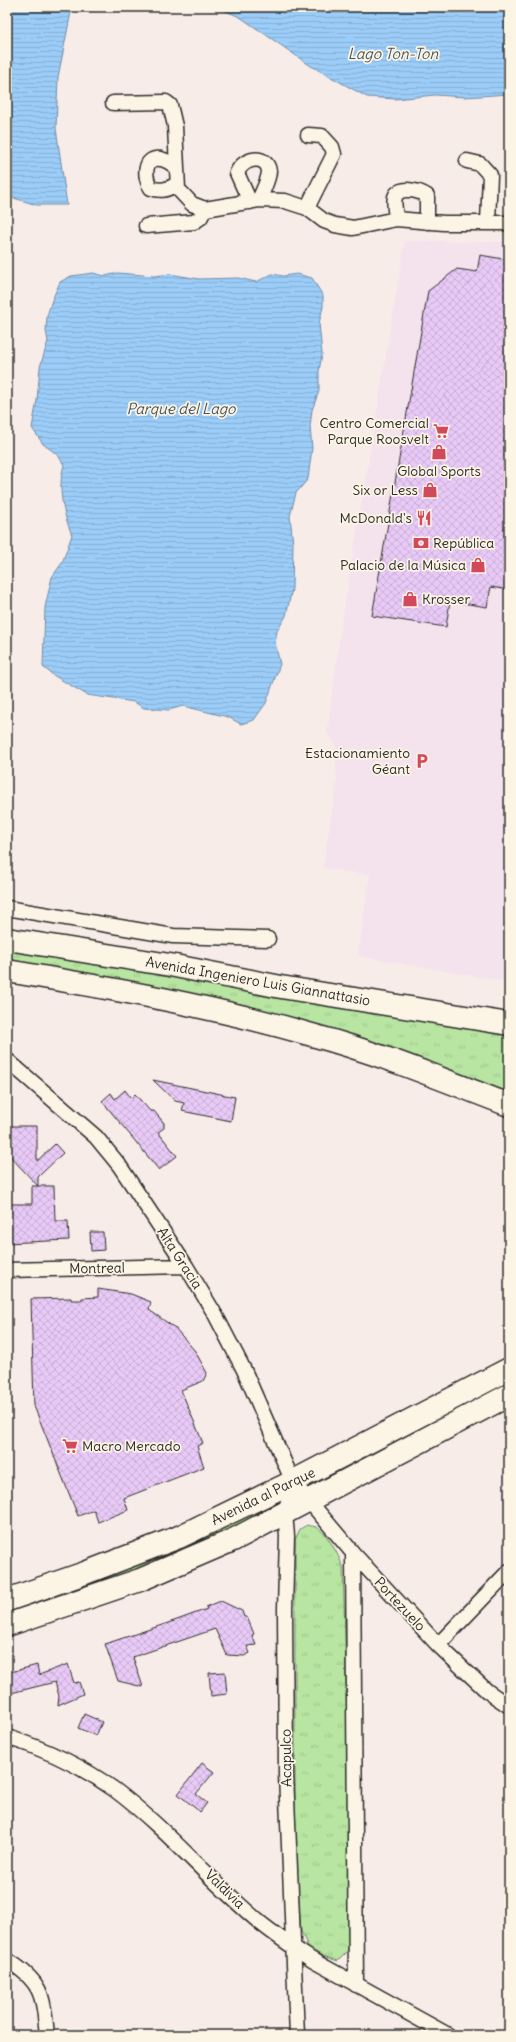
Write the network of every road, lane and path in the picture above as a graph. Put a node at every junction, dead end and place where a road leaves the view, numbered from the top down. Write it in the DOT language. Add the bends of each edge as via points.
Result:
graph roads {
  1 [pos="113,103"];
  2 [pos="308,135"];
  3 [pos="467,161"];
  4 [pos="176,167"];
  5 [pos="177,184"];
  6 [pos="307,208"];
  7 [pos="205,209"];
  8 [pos="396,219"];
  9 [pos="426,222"];
  10 [pos="488,222"];
  11 [pos="509,223"];
  12 [pos="146,226"];
  13 [pos="7,908"];
  14 [pos="268,938"];
  15 [pos="7,939"];
  16 [pos="7,971"];
  17 [pos="509,1024"];
  18 [pos="7,1060"];
  19 [pos="509,1105"];
  20 [pos="186,1266"];
  21 [pos="7,1270"];
  22 [pos="509,1369"];
  23 [pos="509,1395"];
  24 [pos="301,1491"];
  25 [pos="285,1513"];
  26 [pos="353,1553"];
  27 [pos="509,1571"];
  28 [pos="7,1600"];
  29 [pos="7,1625"];
  30 [pos="438,1645"];
  31 [pos="509,1706"];
  32 [pos="7,1737"];
  33 [pos="292,1947"];
  34 [pos="7,1960"];
  35 [pos="356,1985"];
  36 [pos="47,2035"];
  37 [pos="297,2035"];
  38 [pos="448,2035"];
  1 -- 4 [label="street" via="166,102 170,105 175,126"];
  2 -- 6 [label="street" via="322,136 332,147 334,154"];
  3 -- 10 [label="street" via="480,164 490,175"];
  4 -- 5 [label="street"];
  4 -- 5 [label="street" via="160,159 153,160 145,174 151,188 165,190"];
  5 -- 7 [label="street" via="183,196 192,204"];
  6 -- 7 [label="street" via="285,201 255,201"];
  6 -- 8 [label="street" via="324,221 353,228"];
  7 -- 12 [label="street" via="194,222"];
  8 -- 9 [label="street"];
  8 -- 9 [label="street" via="394,198 407,190 416,190 427,196"];
  9 -- 10 [label="street"];
  10 -- 11 [label="street"];
  13 -- 14 [label="street, Avenida Ingeniero Luis Giannattasio" via="173,936"];
  15 -- 17 [label="main road, Avenida Ingeniero Luis Giannattasio"];
  16 -- 19 [label="main road" via="172,1000 314,1035 382,1057"];
  18 -- 20 [label="street, Alta Gracia" via="96,1137 119,1165"];
  20 -- 21 [label="street, Montreal"];
  20 -- 24 [label="street, Alta Gracia" via="244,1370"];
  22 -- 24 [label="main road, Avenida al Parque"];
  23 -- 24 [label="main road, Avenida al Parque"];
  24 -- 25 [label="main road, Avenida al Parque"];
  24 -- 26 [label="street, Portezuelo"];
  24 -- 28 [label="main road, Avenida al Parque" via="85,1574"];
  25 -- 29 [label="main road, Avenida al Parque" via="233,1540 140,1580"];
  25 -- 33 [label="street, Acapulco" via="286,1774"];
  26 -- 30 [label="street, Portezuelo"];
  26 -- 35 [label="street"];
  27 -- 30 [label="street"];
  30 -- 31 [label="street, Portezuelo" via="487,1691"];
  32 -- 33 [label="street, Valdivia" via="37,1746 79,1767 114,1790 153,1821 258,1921"];
  33 -- 35 [label="street, Valdivia"];
  33 -- 37 [label="street, Acapulco"];
  34 -- 36 [label="street" via="24,1971 39,1988 44,2004"];
  35 -- 38 [label="street, Valdivia"];
}
